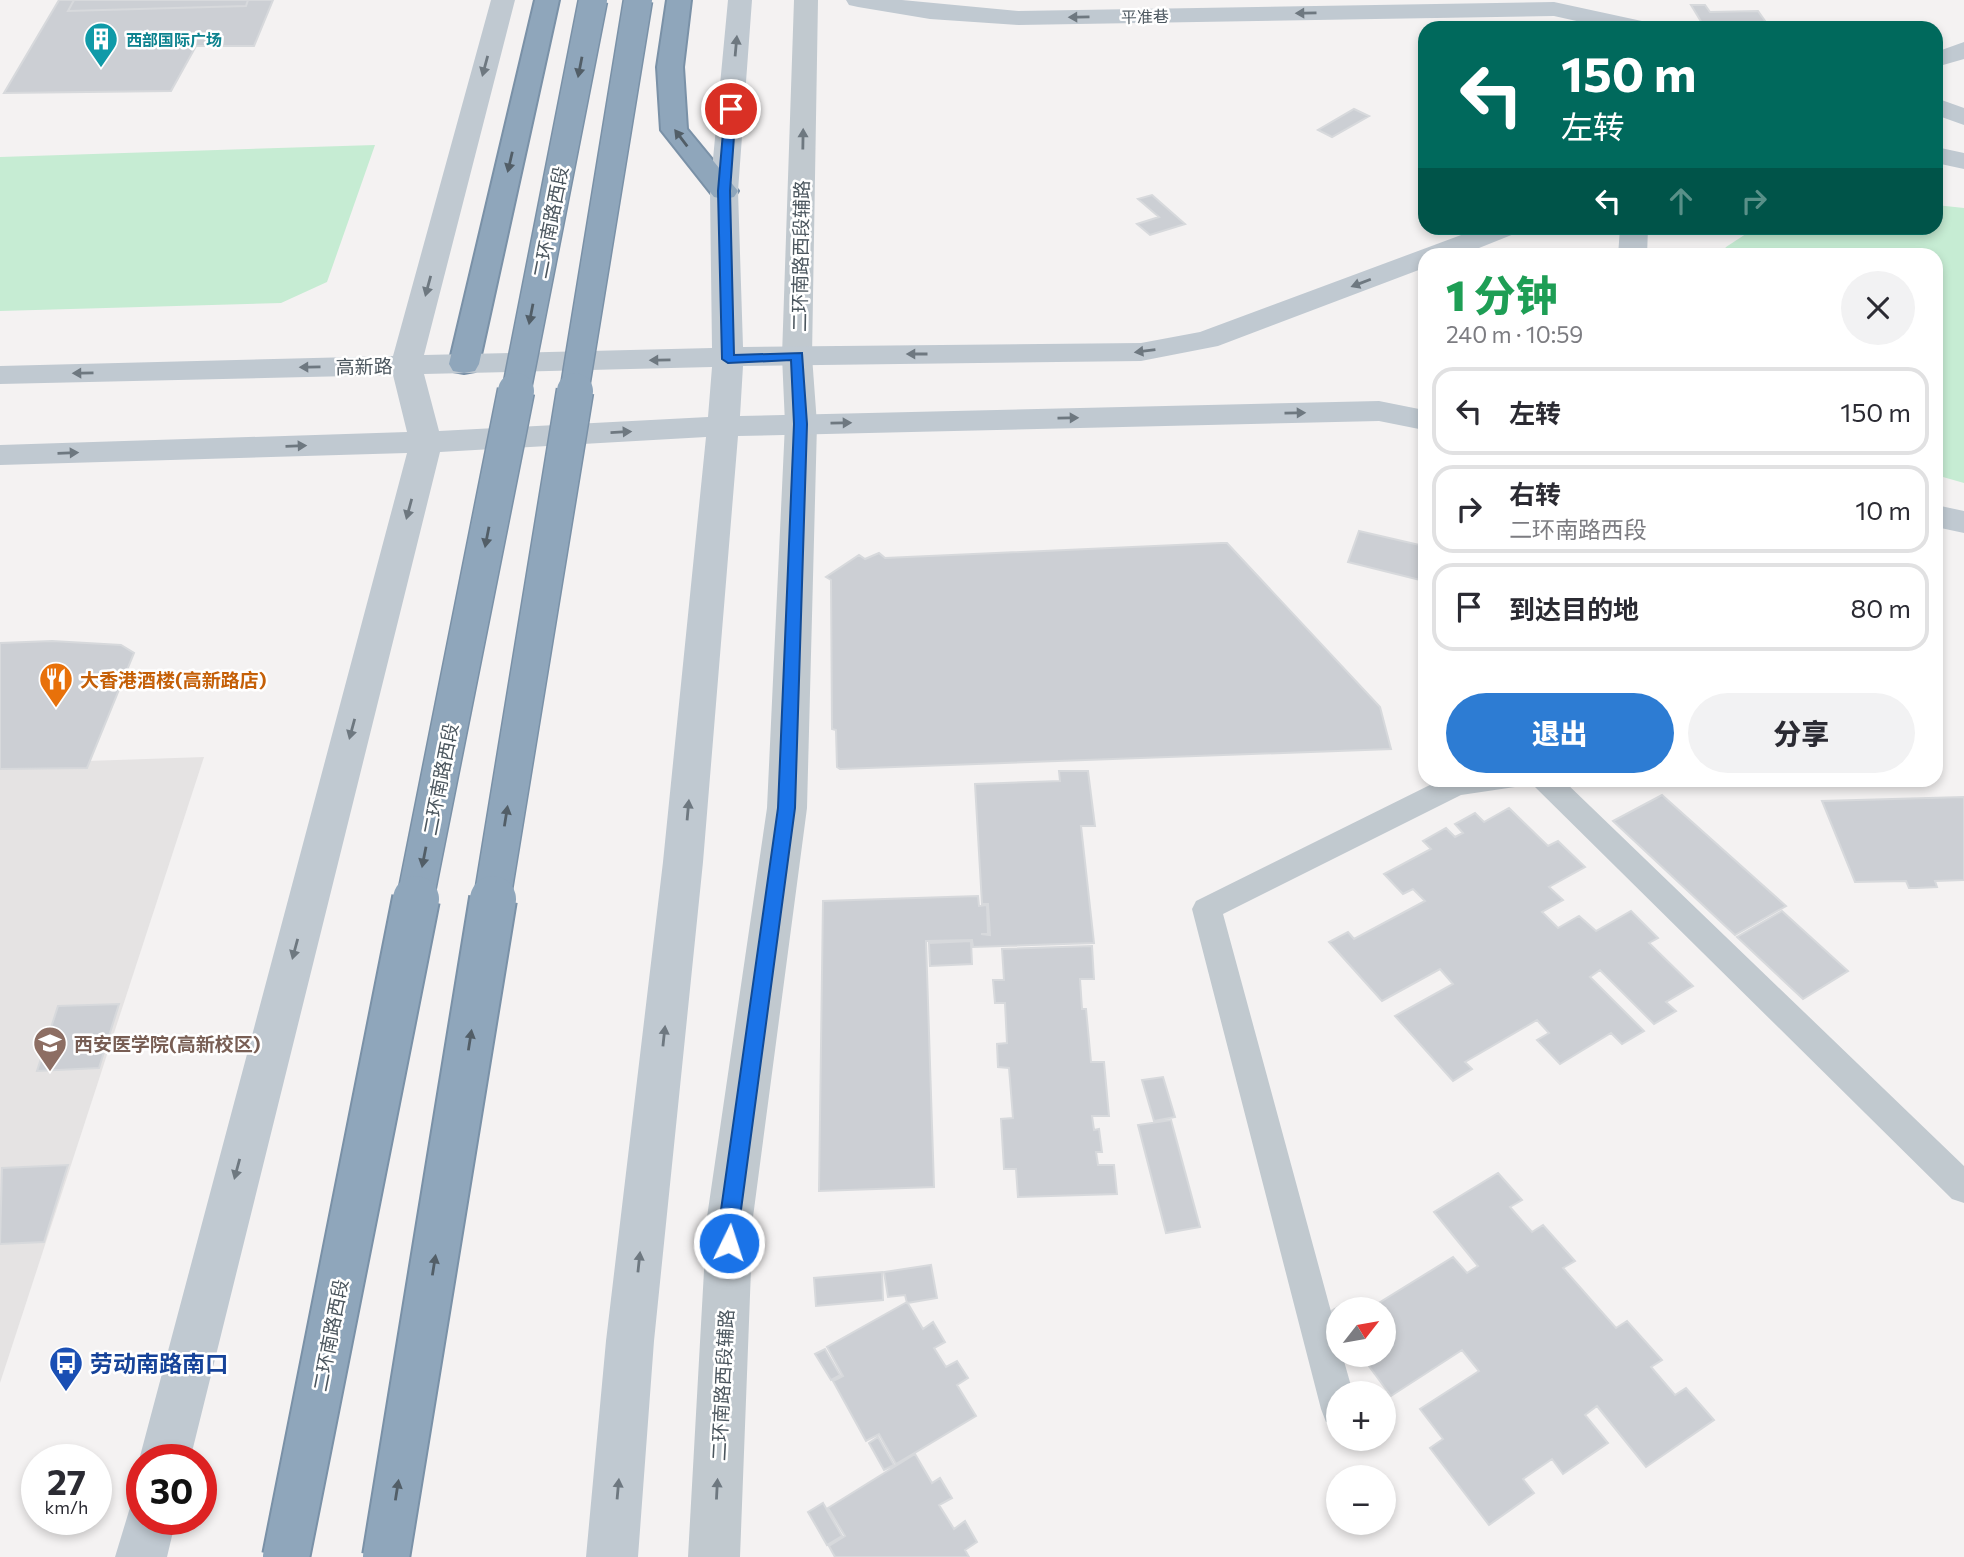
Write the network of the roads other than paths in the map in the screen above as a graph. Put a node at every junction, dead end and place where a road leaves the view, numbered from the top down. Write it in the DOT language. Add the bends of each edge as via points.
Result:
graph roads {
  1 [pos="503,0"];
  2 [pos="547,0"];
  3 [pos="593,0"];
  4 [pos="638,0"];
  5 [pos="679,0"];
  6 [pos="740,0"];
  7 [pos="806,0"];
  8 [pos="858,0"];
  9 [pos="1610,21"];
  10 [pos="1964,50"];
  11 [pos="1943,58"];
  12 [pos="1943,109"];
  13 [pos="1964,117"];
  14 [pos="1943,156"];
  15 [pos="1964,160"];
  16 [pos="724,191"];
  17 [pos="1486,235"];
  18 [pos="1453,248"];
  19 [pos="1418,260"];
  20 [pos="797,356"];
  21 [pos="728,359"];
  22 [pos="464,364"];
  23 [pos="407,365"];
  24 [pos="0,375"];
  25 [pos="1418,419"];
  26 [pos="801,424"];
  27 [pos="723,426"];
  28 [pos="426,443"];
  29 [pos="0,454"];
  30 [pos="1943,518"];
  31 [pos="1964,522"];
  32 [pos="1454,787"];
  33 [pos="1552,787"];
  34 [pos="1964,1188"];
  35 [pos="1332,1381"];
  36 [pos="168,1444"];
  37 [pos="146,1535"];
  38 [pos="141,1557"];
  39 [pos="286,1557"];
  40 [pos="386,1557"];
  41 [pos="612,1557"];
  42 [pos="714,1557"];
  1 -- 23 [label="main road, one-way"];
  2 -- 22 [label="highway, one-way"];
  3 -- 39 [label="highway, 二环南路西段, one-way, bridge"];
  40 -- 4 [label="highway, one-way, bridge"];
  16 -- 5 [label="highway, one-way" via="674,130 670,67"];
  16 -- 6 [label="main road, one-way"];
  20 -- 7 [label="street, 二环南路西段辅路, one-way"];
  9 -- 8 [label="main road, 平准巷, one-way" via="1554,9 1018,18 930,12"];
  10 -- 11 [label="main road"];
  12 -- 13 [label="main road"];
  14 -- 15 [label="main road"];
  16 -- 21 [label="main road"];
  17 -- 18 [label="main road"];
  19 -- 20 [label="main road, 高新路, one-way" via="1207,340 1141,352"];
  20 -- 21 [label="main road, 高新路"];
  20 -- 26 [label="street, 二环南路西段辅路"];
  21 -- 22 [label="main road, 高新路, one-way"];
  21 -- 27 [label="main road"];
  22 -- 23 [label="main road, 高新路"];
  23 -- 24 [label="main road, 高新路, one-way"];
  23 -- 28 [label="main road"];
  26 -- 25 [label="main road, one-way" via="1380,411"];
  26 -- 27 [label="main road"];
  42 -- 26 [label="street, 二环南路西段辅路, one-way" via="730,1217 786,808"];
  28 -- 27 [label="main road, one-way"];
  41 -- 27 [label="main road, one-way"];
  29 -- 28 [label="main road, one-way"];
  28 -- 36 [label="main road, one-way"];
  30 -- 31 [label="main road"];
  32 -- 35 [label="lane" via="1207,909"];
  33 -- 34 [label="lane"];
  37 -- 38 [label="main road"];
}
